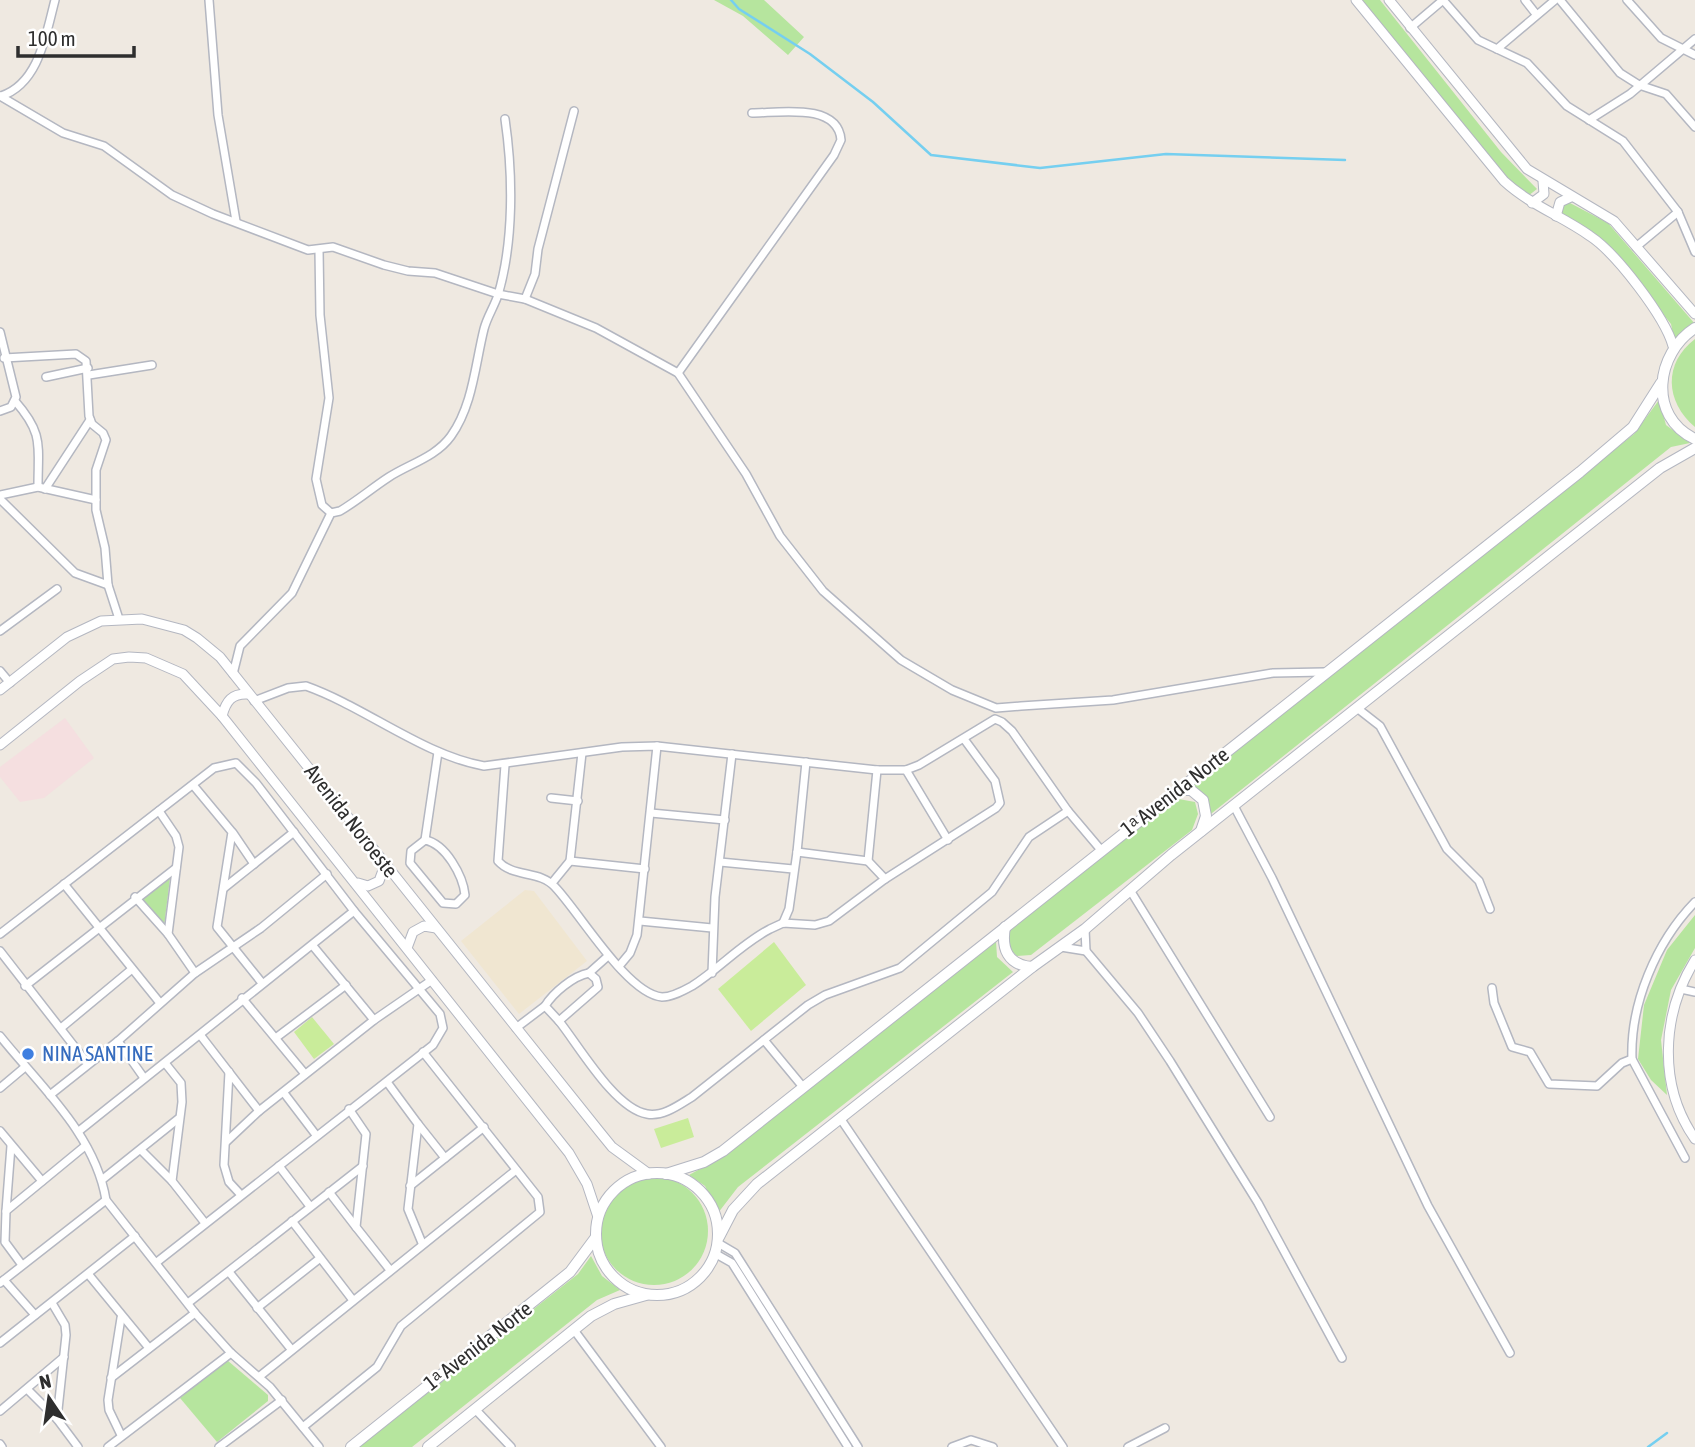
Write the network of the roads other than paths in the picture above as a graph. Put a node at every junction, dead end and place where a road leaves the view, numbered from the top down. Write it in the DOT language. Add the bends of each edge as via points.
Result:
graph roads {
  1 [pos="55,0"];
  2 [pos="209,0"];
  3 [pos="1356,0"];
  4 [pos="1389,0"];
  5 [pos="1443,0"];
  6 [pos="1525,0"];
  7 [pos="1555,0"];
  8 [pos="1560,0"];
  9 [pos="1627,0"];
  10 [pos="1536,14"];
  11 [pos="1410,27"];
  12 [pos="1695,39"];
  13 [pos="1497,49"];
  14 [pos="1683,50"];
  15 [pos="1695,55"];
  16 [pos="1639,85"];
  17 [pos="1,96"];
  18 [pos="574,111"];
  19 [pos="752,113"];
  20 [pos="505,119"];
  21 [pos="1589,120"];
  22 [pos="1695,127"];
  23 [pos="1543,181"];
  24 [pos="1571,197"];
  25 [pos="1532,203"];
  26 [pos="1678,212"];
  27 [pos="1556,216"];
  28 [pos="236,221"];
  29 [pos="1636,247"];
  30 [pos="319,250"];
  31 [pos="1695,252"];
  32 [pos="498,294"];
  33 [pos="525,299"];
  34 [pos="1695,314"];
  35 [pos="1695,328"];
  36 [pos="0,332"];
  37 [pos="1673,346"];
  38 [pos="5,358"];
  39 [pos="152,365"];
  40 [pos="89,372"];
  41 [pos="678,373"];
  42 [pos="46,377"];
  43 [pos="1661,383"];
  44 [pos="15,401"];
  45 [pos="0,411"];
  46 [pos="90,420"];
  47 [pos="1695,439"];
  48 [pos="1695,448"];
  49 [pos="42,488"];
  50 [pos="0,497"];
  51 [pos="96,500"];
  52 [pos="331,513"];
  53 [pos="108,584"];
  54 [pos="57,589"];
  55 [pos="118,619"];
  56 [pos="0,631"];
  57 [pos="0,671"];
  58 [pos="1324,672"];
  59 [pos="233,674"];
  60 [pos="9,683"];
  61 [pos="0,690"];
  62 [pos="251,698"];
  63 [pos="996,708"];
  64 [pos="1357,708"];
  65 [pos="222,716"];
  66 [pos="995,719"];
  67 [pos="964,740"];
  68 [pos="0,745"];
  69 [pos="657,746"];
  70 [pos="438,752"];
  71 [pos="582,753"];
  72 [pos="732,754"];
  73 [pos="806,762"];
  74 [pos="505,765"];
  75 [pos="877,770"];
  76 [pos="906,770"];
  77 [pos="193,785"];
  78 [pos="1179,790"];
  79 [pos="551,798"];
  80 [pos="578,802"];
  81 [pos="1234,806"];
  82 [pos="159,811"];
  83 [pos="1068,811"];
  84 [pos="651,813"];
  85 [pos="725,820"];
  86 [pos="1201,831"];
  87 [pos="232,832"];
  88 [pos="294,832"];
  89 [pos="425,840"];
  90 [pos="948,840"];
  91 [pos="1101,850"];
  92 [pos="797,852"];
  93 [pos="868,860"];
  94 [pos="570,861"];
  95 [pos="720,862"];
  96 [pos="254,864"];
  97 [pos="385,865"];
  98 [pos="176,868"];
  99 [pos="645,869"];
  100 [pos="793,869"];
  101 [pos="327,874"];
  102 [pos="885,879"];
  103 [pos="356,883"];
  104 [pos="552,883"];
  105 [pos="64,884"];
  106 [pos="223,888"];
  107 [pos="1130,890"];
  108 [pos="135,897"];
  109 [pos="1695,902"];
  110 [pos="1490,909"];
  111 [pos="354,911"];
  112 [pos="640,921"];
  113 [pos="783,923"];
  114 [pos="98,927"];
  115 [pos="1005,927"];
  116 [pos="436,928"];
  117 [pos="712,928"];
  118 [pos="1085,929"];
  119 [pos="0,934"];
  120 [pos="168,934"];
  121 [pos="313,946"];
  122 [pos="1061,947"];
  123 [pos="234,948"];
  124 [pos="407,948"];
  125 [pos="0,951"];
  126 [pos="1086,951"];
  127 [pos="608,956"];
  128 [pos="1695,960"];
  129 [pos="620,965"];
  130 [pos="1032,967"];
  131 [pos="132,969"];
  132 [pos="195,973"];
  133 [pos="589,973"];
  134 [pos="712,973"];
  135 [pos="432,980"];
  136 [pos="262,984"];
  137 [pos="346,985"];
  138 [pos="25,986"];
  139 [pos="1492,988"];
  140 [pos="1681,989"];
  141 [pos="419,990"];
  142 [pos="1695,992"];
  143 [pos="242,998"];
  144 [pos="160,1003"];
  145 [pos="545,1006"];
  146 [pos="374,1020"];
  147 [pos="559,1021"];
  148 [pos="61,1028"];
  149 [pos="516,1028"];
  150 [pos="201,1035"];
  151 [pos="0,1036"];
  152 [pos="277,1037"];
  153 [pos="764,1040"];
  154 [pos="118,1041"];
  155 [pos="423,1052"];
  156 [pos="1632,1059"];
  157 [pos="88,1063"];
  158 [pos="165,1063"];
  159 [pos="25,1067"];
  160 [pos="229,1072"];
  161 [pos="305,1074"];
  162 [pos="144,1078"];
  163 [pos="387,1082"];
  164 [pos="803,1087"];
  165 [pos="0,1088"];
  166 [pos="284,1093"];
  167 [pos="50,1094"];
  168 [pos="349,1109"];
  169 [pos="259,1111"];
  170 [pos="1270,1117"];
  171 [pos="840,1118"];
  172 [pos="178,1119"];
  173 [pos="418,1124"];
  174 [pos="484,1127"];
  175 [pos="0,1131"];
  176 [pos="79,1131"];
  177 [pos="316,1135"];
  178 [pos="1695,1139"];
  179 [pos="226,1142"];
  180 [pos="11,1146"];
  181 [pos="85,1146"];
  182 [pos="141,1150"];
  183 [pos="445,1158"];
  184 [pos="1685,1158"];
  185 [pos="279,1166"];
  186 [pos="363,1166"];
  187 [pos="516,1170"];
  188 [pos="649,1174"];
  189 [pos="666,1174"];
  190 [pos="103,1179"];
  191 [pos="42,1181"];
  192 [pos="172,1181"];
  193 [pos="410,1186"];
  194 [pos="329,1192"];
  195 [pos="241,1195"];
  196 [pos="106,1199"];
  197 [pos="309,1205"];
  198 [pos="6,1211"];
  199 [pos="598,1217"];
  200 [pos="292,1221"];
  201 [pos="205,1223"];
  202 [pos="356,1227"];
  203 [pos="135,1236"];
  204 [pos="596,1237"];
  205 [pos="422,1243"];
  206 [pos="718,1244"];
  207 [pos="319,1259"];
  208 [pos="158,1262"];
  209 [pos="22,1265"];
  210 [pos="390,1270"];
  211 [pos="229,1272"];
  212 [pos="89,1275"];
  213 [pos="2,1281"];
  214 [pos="646,1294"];
  215 [pos="352,1299"];
  216 [pos="52,1303"];
  217 [pos="188,1303"];
  218 [pos="257,1308"];
  219 [pos="195,1313"];
  220 [pos="35,1315"];
  221 [pos="121,1318"];
  222 [pos="574,1330"];
  223 [pos="0,1343"];
  224 [pos="149,1348"];
  225 [pos="291,1349"];
  226 [pos="231,1353"];
  227 [pos="1510,1353"];
  228 [pos="65,1357"];
  229 [pos="1342,1358"];
  230 [pos="260,1376"];
  231 [pos="111,1378"];
  232 [pos="27,1389"];
  233 [pos="282,1401"];
  234 [pos="475,1409"];
  235 [pos="0,1411"];
  236 [pos="57,1419"];
  237 [pos="303,1427"];
  238 [pos="1165,1429"];
  239 [pos="121,1435"];
  240 [pos="78,1447"];
  241 [pos="108,1447"];
  242 [pos="219,1447"];
  243 [pos="319,1447"];
  244 [pos="351,1447"];
  245 [pos="428,1447"];
  246 [pos="511,1447"];
  247 [pos="661,1447"];
  248 [pos="848,1447"];
  249 [pos="858,1447"];
  250 [pos="952,1447"];
  251 [pos="993,1447"];
  252 [pos="1063,1447"];
  253 [pos="1128,1447"];
  1 -- 17 [label="street" via="32,72 13,92"];
  2 -- 28 [label="street" via="220,128"];
  3 -- 25 [label="street" via="1492,168"];
  4 -- 11 [label="street"];
  5 -- 11 [label="street"];
  5 -- 13 [label="street" via="1478,40"];
  6 -- 10 [label="street"];
  7 -- 10 [label="street"];
  8 -- 16 [label="street" via="1610,62"];
  9 -- 14 [label="street" via="1661,38"];
  10 -- 13 [label="street"];
  11 -- 23 [label="street" via="1511,153"];
  12 -- 14 [label="street"];
  13 -- 21 [label="street" via="1527,63 1567,106"];
  14 -- 15 [label="street"];
  14 -- 16 [label="street"];
  16 -- 21 [label="street"];
  16 -- 22 [label="street" via="1666,94"];
  17 -- 28 [label="street" via="63,133 104,146 172,195"];
  18 -- 33 [label="street"];
  19 -- 41 [label="street" via="824,116 836,125 841,140"];
  20 -- 32 [label="street" via="510,198"];
  21 -- 26 [label="street" via="1623,141"];
  23 -- 24 [label="street"];
  23 -- 25 [label="street" via="1544,194"];
  24 -- 27 [label="street" via="1560,202"];
  24 -- 29 [label="street" via="1614,221"];
  25 -- 27 [label="street"];
  26 -- 29 [label="street"];
  26 -- 31 [label="street"];
  27 -- 37 [label="street" via="1609,253 1662,319"];
  28 -- 30 [label="street" via="307,250"];
  29 -- 34 [label="street"];
  30 -- 32 [label="street" via="333,247 408,271 452,277"];
  30 -- 52 [label="street" via="329,398 316,479 322,505"];
  32 -- 33 [label="street"];
  32 -- 52 [label="street" via="487,318 470,393 451,436 431,455"];
  33 -- 41 [label="street" via="596,328"];
  35 -- 37 [label="main road"];
  36 -- 38 [label="street"];
  37 -- 43 [label="main road, 1ᵃ Avenida Norte"];
  38 -- 40 [label="street" via="76,354 83,356"];
  38 -- 44 [label="street"];
  39 -- 40 [label="street"];
  40 -- 42 [label="street"];
  40 -- 46 [label="street"];
  41 -- 63 [label="street" via="746,474 780,536 823,591 901,660 952,690"];
  43 -- 47 [label="main road" via="1673,421"];
  43 -- 58 [label="main road, 1ᵃ Avenida Norte" via="1633,427"];
  44 -- 45 [label="street"];
  44 -- 49 [label="street" via="38,433"];
  46 -- 49 [label="street"];
  46 -- 51 [label="street" via="106,440 96,470"];
  48 -- 64 [label="main road" via="1660,468"];
  49 -- 50 [label="street"];
  49 -- 51 [label="street"];
  50 -- 53 [label="street" via="75,573"];
  51 -- 53 [label="street"];
  52 -- 59 [label="street" via="300,580 273,615 240,646"];
  53 -- 55 [label="street"];
  54 -- 56 [label="street"];
  55 -- 59 [label="street, Avenida Noroeste" via="142,619 184,630 209,646"];
  55 -- 60 [label="street, Avenida Noroeste" via="101,621 68,637"];
  57 -- 60 [label="street"];
  58 -- 63 [label="street" via="1273,673 1113,700"];
  58 -- 78 [label="main road, 1ᵃ Avenida Norte"];
  59 -- 62 [label="street, Avenida Noroeste"];
  60 -- 61 [label="street, Avenida Noroeste"];
  62 -- 65 [label="street" via="237,694"];
  62 -- 70 [label="street" via="306,686"];
  62 -- 97 [label="street, Avenida Noroeste"];
  63 -- 66 [label="street"];
  64 -- 81 [label="main road"];
  64 -- 110 [label="street" via="1380,726 1447,849 1479,881"];
  65 -- 68 [label="street, Avenida Noroeste" via="183,674 146,658 113,659"];
  65 -- 103 [label="street, Avenida Noroeste"];
  66 -- 67 [label="street"];
  66 -- 83 [label="street" via="1012,731"];
  67 -- 76 [label="street"];
  67 -- 90 [label="street" via="995,781 1000,803"];
  69 -- 71 [label="street"];
  69 -- 72 [label="street"];
  69 -- 84 [label="street"];
  70 -- 74 [label="street" via="464,762"];
  70 -- 89 [label="street"];
  71 -- 74 [label="street"];
  71 -- 80 [label="street"];
  72 -- 73 [label="street"];
  72 -- 85 [label="street"];
  73 -- 75 [label="street"];
  73 -- 92 [label="street"];
  74 -- 104 [label="street" via="498,861 514,872"];
  75 -- 76 [label="street"];
  75 -- 93 [label="street"];
  76 -- 90 [label="street"];
  77 -- 82 [label="street"];
  77 -- 87 [label="street"];
  77 -- 88 [label="street" via="214,768 236,764"];
  78 -- 86 [label="main road" via="1191,790 1203,800 1206,816"];
  78 -- 91 [label="main road, 1ᵃ Avenida Norte"];
  79 -- 80 [label="street"];
  80 -- 94 [label="street"];
  81 -- 86 [label="main road"];
  81 -- 227 [label="street" via="1428,1206"];
  82 -- 98 [label="street" via="176,836"];
  82 -- 105 [label="street"];
  83 -- 91 [label="street"];
  83 -- 153 [label="street" via="1029,837 992,892 900,968 825,995"];
  84 -- 85 [label="street"];
  84 -- 99 [label="street"];
  85 -- 95 [label="street"];
  86 -- 107 [label="main road"];
  87 -- 96 [label="street"];
  87 -- 106 [label="street"];
  88 -- 96 [label="street"];
  88 -- 101 [label="street"];
  89 -- 89 [label="street" via="411,851 410,863 443,903 456,904 465,895 461,877 438,846"];
  90 -- 102 [label="street"];
  91 -- 115 [label="main road, 1ᵃ Avenida Norte"];
  92 -- 93 [label="street"];
  92 -- 100 [label="street"];
  93 -- 102 [label="street"];
  94 -- 99 [label="street"];
  94 -- 104 [label="street"];
  95 -- 100 [label="street"];
  95 -- 117 [label="street"];
  96 -- 106 [label="street"];
  97 -- 103 [label="street" via="383,877 374,885"];
  97 -- 116 [label="street, Avenida Noroeste"];
  98 -- 108 [label="street"];
  98 -- 120 [label="street"];
  99 -- 112 [label="street"];
  100 -- 113 [label="street"];
  101 -- 111 [label="street"];
  101 -- 123 [label="street"];
  102 -- 113 [label="street" via="829,921"];
  103 -- 124 [label="street, Avenida Noroeste"];
  104 -- 127 [label="street"];
  105 -- 114 [label="street"];
  105 -- 119 [label="street"];
  106 -- 123 [label="street" via="217,926"];
  107 -- 118 [label="main road"];
  107 -- 170 [label="street"];
  108 -- 114 [label="street"];
  108 -- 120 [label="street"];
  109 -- 156 [label="street" via="1671,933 1647,979 1634,1022"];
  111 -- 121 [label="street"];
  111 -- 141 [label="street"];
  112 -- 117 [label="street"];
  112 -- 129 [label="street" via="635,944"];
  113 -- 134 [label="street" via="757,936"];
  114 -- 131 [label="street"];
  114 -- 138 [label="street"];
  115 -- 130 [label="main road" via="1007,955 1015,963"];
  115 -- 164 [label="main road, 1ᵃ Avenida Norte"];
  116 -- 124 [label="street" via="424,926 413,932"];
  116 -- 149 [label="street, Avenida Noroeste"];
  117 -- 134 [label="street"];
  118 -- 122 [label="main road"];
  118 -- 126 [label="street"];
  120 -- 132 [label="street"];
  121 -- 136 [label="street"];
  121 -- 137 [label="street"];
  122 -- 126 [label="street"];
  122 -- 130 [label="main road"];
  123 -- 132 [label="street"];
  123 -- 136 [label="street"];
  124 -- 135 [label="street, Avenida Noroeste"];
  125 -- 138 [label="street"];
  126 -- 229 [label="street" via="1138,1013 1170,1061 1258,1203"];
  127 -- 129 [label="street"];
  127 -- 133 [label="street"];
  128 -- 140 [label="street"];
  129 -- 134 [label="street" via="636,985 664,997"];
  130 -- 171 [label="main road"];
  131 -- 144 [label="street"];
  131 -- 148 [label="street"];
  132 -- 144 [label="street"];
  133 -- 145 [label="street" via="570,982"];
  133 -- 147 [label="street" via="598,987"];
  135 -- 141 [label="street"];
  135 -- 199 [label="street, Avenida Noroeste" via="579,1167"];
  136 -- 143 [label="street"];
  137 -- 146 [label="street"];
  137 -- 152 [label="street"];
  138 -- 148 [label="street"];
  139 -- 156 [label="street" via="1512,1047 1530,1052 1549,1084 1597,1086"];
  140 -- 142 [label="street"];
  140 -- 178 [label="street" via="1670,1025 1669,1078 1673,1098"];
  141 -- 146 [label="street"];
  141 -- 155 [label="street" via="443,1022 441,1036"];
  143 -- 150 [label="street"];
  143 -- 152 [label="street"];
  144 -- 154 [label="street"];
  145 -- 147 [label="street"];
  145 -- 149 [label="street"];
  146 -- 161 [label="street"];
  147 -- 153 [label="street" via="617,1097 649,1115 692,1097"];
  148 -- 157 [label="street"];
  149 -- 188 [label="street, Avenida Noroeste" via="612,1147"];
  150 -- 158 [label="street"];
  150 -- 160 [label="street"];
  151 -- 159 [label="street"];
  152 -- 161 [label="street"];
  153 -- 164 [label="street"];
  154 -- 157 [label="street"];
  154 -- 162 [label="street"];
  155 -- 163 [label="street"];
  155 -- 174 [label="street"];
  156 -- 184 [label="street"];
  157 -- 167 [label="street"];
  158 -- 162 [label="street"];
  158 -- 172 [label="street" via="181,1083"];
  159 -- 165 [label="street"];
  159 -- 167 [label="street"];
  160 -- 169 [label="street"];
  160 -- 179 [label="street"];
  161 -- 166 [label="street"];
  162 -- 176 [label="street"];
  163 -- 168 [label="street"];
  163 -- 173 [label="street"];
  164 -- 189 [label="main road, 1ᵃ Avenida Norte" via="723,1151"];
  166 -- 169 [label="street"];
  166 -- 177 [label="street"];
  167 -- 176 [label="street"];
  168 -- 177 [label="street"];
  168 -- 186 [label="street" via="366,1134"];
  169 -- 179 [label="street"];
  171 -- 206 [label="main road" via="749,1190 733,1210"];
  171 -- 252 [label="street"];
  172 -- 182 [label="street"];
  172 -- 192 [label="street"];
  173 -- 183 [label="street"];
  173 -- 193 [label="street"];
  174 -- 183 [label="street"];
  174 -- 187 [label="street"];
  175 -- 180 [label="street"];
  176 -- 181 [label="street"];
  177 -- 185 [label="street"];
  179 -- 195 [label="street" via="225,1174"];
  180 -- 191 [label="street"];
  180 -- 198 [label="street"];
  181 -- 190 [label="street"];
  181 -- 191 [label="street"];
  182 -- 190 [label="street"];
  182 -- 192 [label="street"];
  183 -- 193 [label="street"];
  185 -- 195 [label="street"];
  185 -- 197 [label="street"];
  186 -- 194 [label="street"];
  186 -- 202 [label="street"];
  187 -- 205 [label="street"];
  187 -- 237 [label="street" via="541,1202 538,1216 414,1314 401,1326 377,1367"];
  188 -- 189 [label="main road"];
  188 -- 199 [label="main road" via="617,1188"];
  189 -- 206 [label="main road" via="690,1183 710,1202 717,1218"];
  190 -- 196 [label="street"];
  191 -- 198 [label="street"];
  192 -- 201 [label="street"];
  193 -- 205 [label="street" via="408,1214"];
  194 -- 197 [label="street"];
  194 -- 202 [label="street"];
  195 -- 201 [label="street"];
  196 -- 203 [label="street"];
  196 -- 209 [label="street"];
  197 -- 200 [label="street"];
  198 -- 209 [label="street" via="5,1242"];
  199 -- 204 [label="main road"];
  200 -- 207 [label="street"];
  200 -- 211 [label="street"];
  201 -- 208 [label="street"];
  202 -- 210 [label="street"];
  203 -- 208 [label="street"];
  203 -- 212 [label="street"];
  204 -- 214 [label="main road" via="600,1257 611,1274"];
  204 -- 244 [label="main road, 1ᵃ Avenida Norte" via="569,1272"];
  205 -- 210 [label="street"];
  206 -- 214 [label="main road" via="708,1269 681,1291"];
  206 -- 248 [label="street"];
  206 -- 249 [label="street" via="735,1254"];
  207 -- 215 [label="street"];
  207 -- 218 [label="street"];
  208 -- 217 [label="street"];
  209 -- 213 [label="street"];
  210 -- 215 [label="street"];
  211 -- 217 [label="street"];
  211 -- 218 [label="street"];
  212 -- 216 [label="street"];
  212 -- 221 [label="street"];
  213 -- 220 [label="street"];
  214 -- 222 [label="main road" via="614,1304"];
  215 -- 225 [label="street"];
  216 -- 220 [label="street"];
  216 -- 228 [label="street" via="65,1325"];
  217 -- 219 [label="street"];
  218 -- 225 [label="street"];
  219 -- 224 [label="street"];
  219 -- 226 [label="street"];
  220 -- 223 [label="street"];
  221 -- 224 [label="street"];
  221 -- 231 [label="street"];
  222 -- 234 [label="main road"];
  222 -- 247 [label="street"];
  224 -- 231 [label="street"];
  225 -- 230 [label="street"];
  226 -- 230 [label="street"];
  226 -- 239 [label="street"];
  228 -- 232 [label="street"];
  228 -- 236 [label="street"];
  230 -- 233 [label="street"];
  231 -- 239 [label="street" via="109,1410"];
  232 -- 235 [label="street"];
  232 -- 236 [label="street"];
  233 -- 237 [label="street"];
  233 -- 242 [label="street"];
  234 -- 245 [label="main road"];
  234 -- 246 [label="street"];
  236 -- 240 [label="street"];
  237 -- 243 [label="street"];
  238 -- 253 [label="street"];
  239 -- 241 [label="street"];
  250 -- 251 [label="street" via="971,1440"];
}
